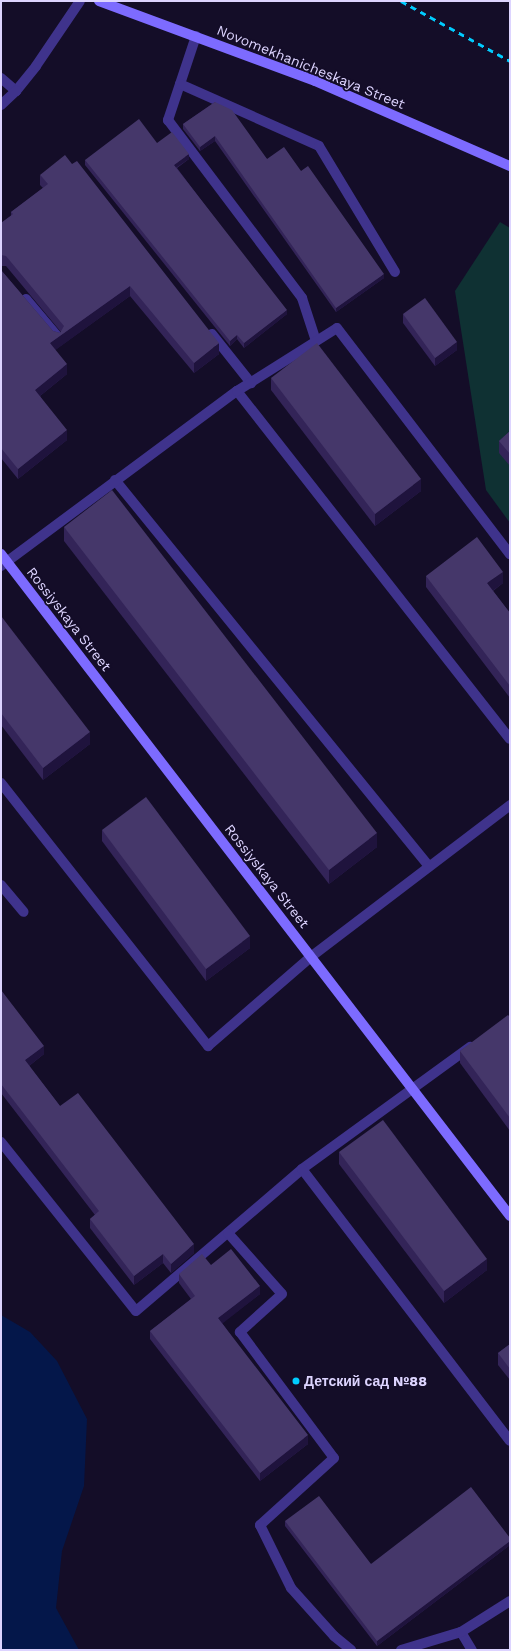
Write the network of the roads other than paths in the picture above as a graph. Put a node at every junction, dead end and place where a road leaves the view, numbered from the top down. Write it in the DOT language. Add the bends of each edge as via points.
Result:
graph roads {
  1 [pos="80,1"];
  2 [pos="99,1"];
  3 [pos="196,36"];
  4 [pos="1,78"];
  5 [pos="180,84"];
  6 [pos="16,90"];
  7 [pos="1,105"];
  8 [pos="510,166"];
  9 [pos="396,272"];
  10 [pos="17,288"];
  11 [pos="206,327"];
  12 [pos="58,337"];
  13 [pos="316,341"];
  14 [pos="250,383"];
  15 [pos="237,391"];
  16 [pos="116,480"];
  17 [pos="510,554"];
  18 [pos="3,560"];
  19 [pos="510,739"];
  20 [pos="1,783"];
  21 [pos="510,804"];
  22 [pos="429,866"];
  23 [pos="1,885"];
  24 [pos="24,912"];
  25 [pos="312,956"];
  26 [pos="480,1040"];
  27 [pos="414,1090"];
  28 [pos="1,1142"];
  29 [pos="302,1169"];
  30 [pos="510,1216"];
  31 [pos="228,1233"];
  32 [pos="510,1440"];
  33 [pos="510,1601"];
  34 [pos="461,1632"];
  35 [pos="351,1650"];
  36 [pos="401,1650"];
  37 [pos="472,1650"];
  1 -- 6 [label="lane" via="36,66"];
  2 -- 3 [label="main road, Novomekhanicheskaya Street"];
  3 -- 5 [label="lane"];
  3 -- 8 [label="main road, Novomekhanicheskaya Street" via="315,81"];
  4 -- 6 [label="lane"];
  5 -- 9 [label="lane" via="318,146"];
  5 -- 13 [label="lane" via="168,120 302,298"];
  6 -- 7 [label="lane"];
  10 -- 12 [label="lane"];
  11 -- 14 [label="lane"];
  13 -- 14 [label="lane"];
  13 -- 17 [label="lane" via="337,328"];
  14 -- 15 [label="lane"];
  15 -- 16 [label="lane"];
  15 -- 19 [label="lane"];
  16 -- 18 [label="lane"];
  16 -- 22 [label="lane"];
  18 -- 25 [label="main road, Rossiyskaya Street"];
  20 -- 25 [label="lane" via="208,1046"];
  21 -- 22 [label="lane"];
  22 -- 25 [label="lane"];
  23 -- 24 [label="lane"];
  25 -- 27 [label="main road, Rossiyskaya Street"];
  26 -- 27 [label="lane"];
  27 -- 29 [label="lane"];
  27 -- 30 [label="main road, Rossiyskaya Street"];
  28 -- 31 [label="lane" via="136,1311"];
  29 -- 31 [label="lane"];
  29 -- 32 [label="lane"];
  31 -- 35 [label="lane" via="282,1294 240,1332 334,1458 260,1525 291,1588 334,1636"];
  33 -- 34 [label="lane"];
  34 -- 36 [label="lane"];
  34 -- 37 [label="lane"];
}
